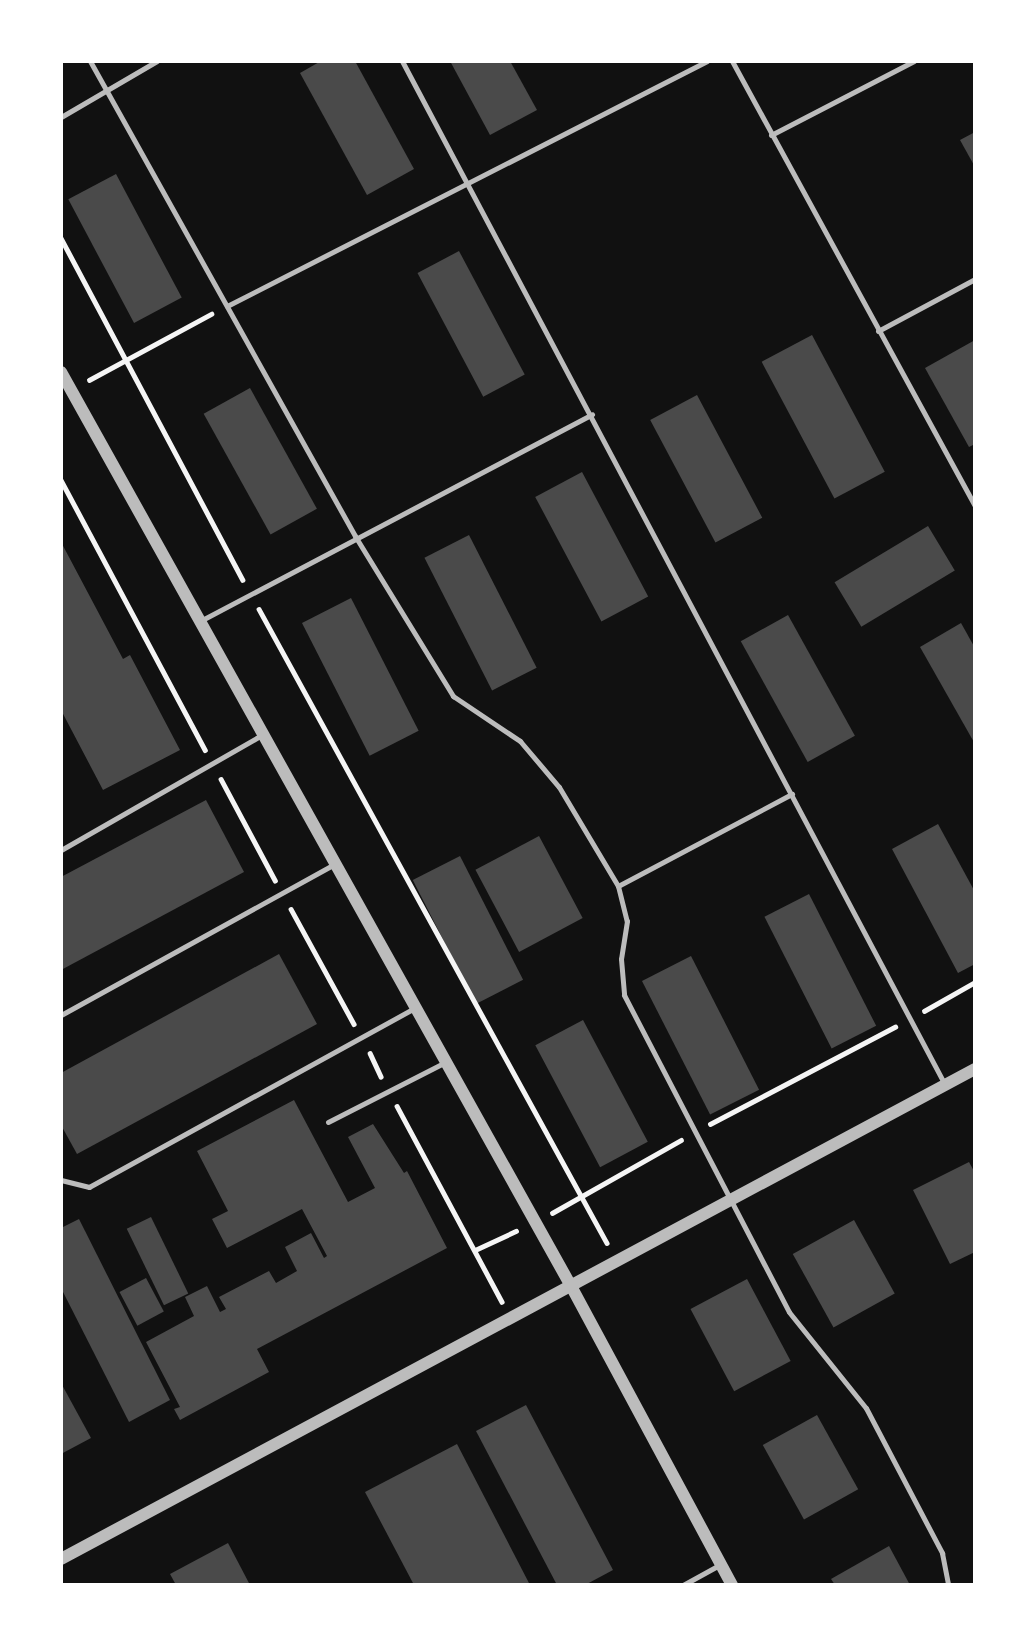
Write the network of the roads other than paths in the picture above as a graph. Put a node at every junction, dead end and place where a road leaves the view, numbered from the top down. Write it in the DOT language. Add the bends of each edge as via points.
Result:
graph roads {
  1 [pos="90,61"];
  2 [pos="157,61"];
  3 [pos="402,61"];
  4 [pos="707,61"];
  5 [pos="732,61"];
  6 [pos="914,61"];
  7 [pos="106,89"];
  8 [pos="61,117"];
  9 [pos="771,135"];
  10 [pos="469,181"];
  11 [pos="975,279"];
  12 [pos="227,306"];
  13 [pos="878,331"];
  14 [pos="61,372"];
  15 [pos="592,414"];
  16 [pos="975,506"];
  17 [pos="355,536"];
  18 [pos="199,621"];
  19 [pos="262,735"];
  20 [pos="792,794"];
  21 [pos="61,850"];
  22 [pos="335,864"];
  23 [pos="618,886"];
  24 [pos="415,1008"];
  25 [pos="61,1015"];
  26 [pos="446,1062"];
  27 [pos="975,1069"];
  28 [pos="945,1085"];
  29 [pos="328,1122"];
  30 [pos="61,1180"];
  31 [pos="730,1200"];
  32 [pos="571,1286"];
  33 [pos="63,1554"];
  34 [pos="721,1564"];
  35 [pos="683,1585"];
  36 [pos="732,1585"];
  37 [pos="948,1585"];
  1 -- 7 [label="lane"];
  2 -- 7 [label="lane"];
  3 -- 10 [label="lane"];
  4 -- 10 [label="lane"];
  5 -- 9 [label="lane"];
  6 -- 9 [label="lane"];
  7 -- 8 [label="lane"];
  7 -- 12 [label="lane"];
  9 -- 13 [label="lane"];
  10 -- 12 [label="lane"];
  10 -- 15 [label="lane"];
  11 -- 13 [label="lane"];
  12 -- 17 [label="lane"];
  13 -- 16 [label="lane"];
  14 -- 18 [label="street"];
  15 -- 17 [label="lane"];
  15 -- 20 [label="lane"];
  17 -- 18 [label="lane"];
  17 -- 23 [label="lane" via="453,696 520,741 559,787"];
  18 -- 19 [label="street"];
  19 -- 21 [label="lane"];
  19 -- 22 [label="street"];
  20 -- 23 [label="lane"];
  20 -- 28 [label="lane"];
  22 -- 24 [label="street"];
  22 -- 25 [label="lane"];
  23 -- 31 [label="lane" via="627,921 621,959 624,995"];
  24 -- 26 [label="street"];
  24 -- 30 [label="lane" via="89,1187"];
  26 -- 29 [label="lane"];
  26 -- 32 [label="street"];
  27 -- 28 [label="street"];
  28 -- 31 [label="street"];
  31 -- 32 [label="street"];
  31 -- 37 [label="lane" via="789,1312 866,1408 942,1553"];
  32 -- 33 [label="street"];
  32 -- 34 [label="street"];
  34 -- 35 [label="lane"];
  34 -- 36 [label="street"];
}
